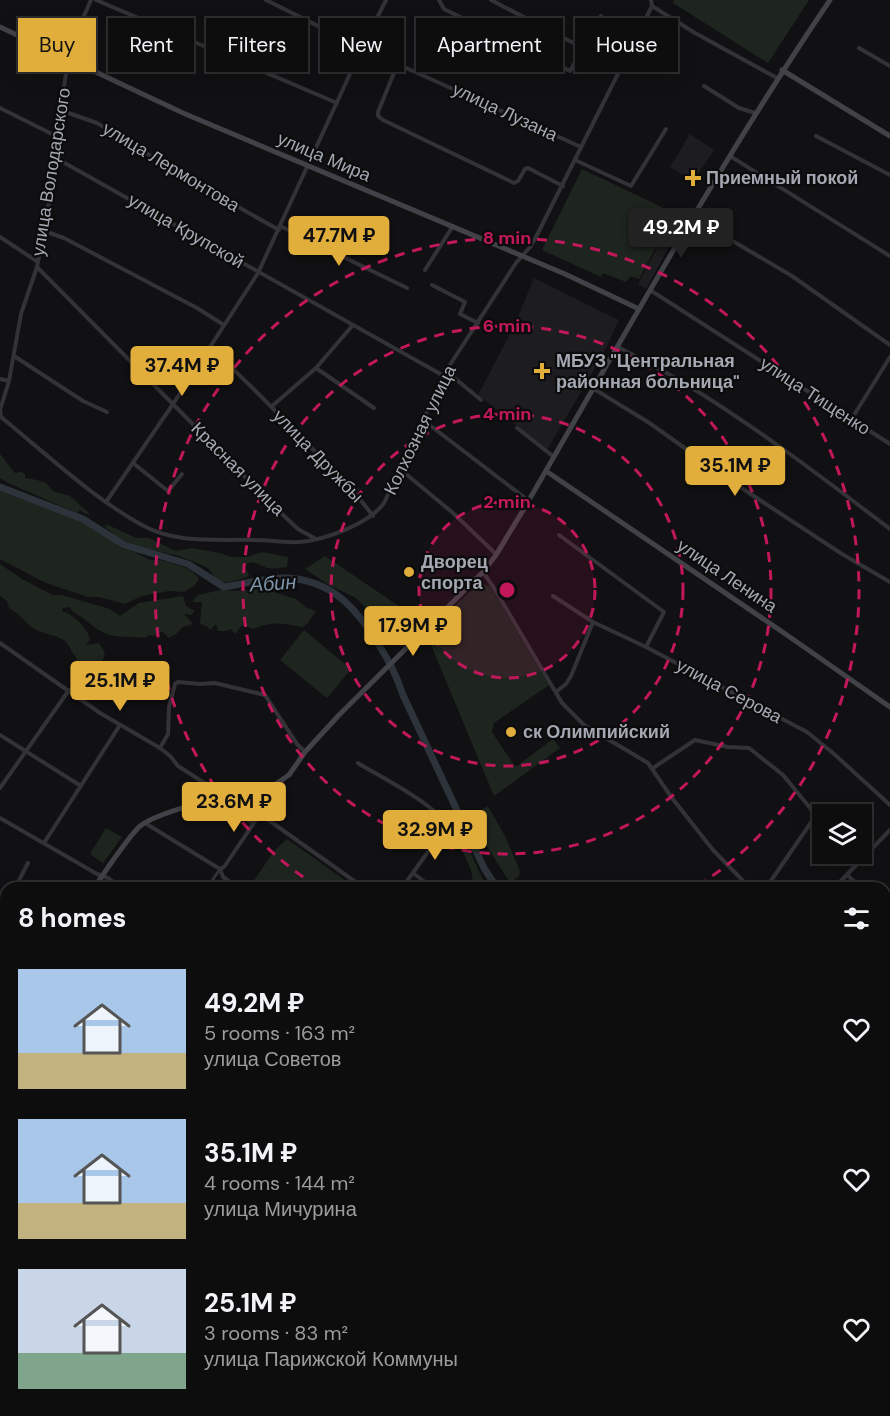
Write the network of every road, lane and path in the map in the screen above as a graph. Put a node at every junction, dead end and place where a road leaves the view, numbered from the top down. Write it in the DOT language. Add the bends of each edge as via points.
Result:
graph roads {
  1 [pos="91,0"];
  2 [pos="96,0"];
  3 [pos="266,0"];
  4 [pos="386,0"];
  5 [pos="440,0"];
  6 [pos="491,0"];
  7 [pos="651,0"];
  8 [pos="830,0"];
  9 [pos="652,6"];
  10 [pos="83,18"];
  11 [pos="377,18"];
  12 [pos="646,18"];
  13 [pos="0,27"];
  14 [pos="320,27"];
  15 [pos="18,36"];
  16 [pos="575,44"];
  17 [pos="860,48"];
  18 [pos="575,65"];
  19 [pos="404,66"];
  20 [pos="890,66"];
  21 [pos="782,70"];
  22 [pos="66,72"];
  23 [pos="93,72"];
  24 [pos="351,72"];
  25 [pos="394,72"];
  26 [pos="618,72"];
  27 [pos="777,78"];
  28 [pos="704,86"];
  29 [pos="337,103"];
  30 [pos="0,108"];
  31 [pos="60,110"];
  32 [pos="755,113"];
  33 [pos="666,129"];
  34 [pos="56,136"];
  35 [pos="816,136"];
  36 [pos="890,136"];
  37 [pos="581,147"];
  38 [pos="729,155"];
  39 [pos="54,158"];
  40 [pos="575,160"];
  41 [pos="309,167"];
  42 [pos="890,175"];
  43 [pos="563,186"];
  44 [pos="453,226"];
  45 [pos="279,228"];
  46 [pos="44,231"];
  47 [pos="0,237"];
  48 [pos="731,240"];
  49 [pos="523,256"];
  50 [pos="890,256"];
  51 [pos="37,264"];
  52 [pos="425,270"];
  53 [pos="258,273"];
  54 [pos="432,285"];
  55 [pos="407,288"];
  56 [pos="650,290"];
  57 [pos="639,309"];
  58 [pos="478,323"];
  59 [pos="224,325"];
  60 [pos="353,325"];
  61 [pos="890,345"];
  62 [pos="618,347"];
  63 [pos="209,348"];
  64 [pos="14,356"];
  65 [pos="890,357"];
  66 [pos="316,368"];
  67 [pos="445,374"];
  68 [pos="0,379"];
  69 [pos="9,381"];
  70 [pos="594,389"];
  71 [pos="481,399"];
  72 [pos="173,404"];
  73 [pos="271,406"];
  74 [pos="374,408"];
  75 [pos="107,412"];
  76 [pos="2,417"];
  77 [pos="423,420"];
  78 [pos="851,420"];
  79 [pos="517,428"];
  80 [pos="890,444"];
  81 [pos="554,457"];
  82 [pos="133,463"];
  83 [pos="400,469"];
  84 [pos="546,471"];
  85 [pos="182,474"];
  86 [pos="528,501"];
  87 [pos="106,502"];
  88 [pos="373,516"];
  89 [pos="890,529"];
  90 [pos="559,535"];
  91 [pos="316,539"];
  92 [pos="496,555"];
  93 [pos="483,572"];
  94 [pos="890,582"];
  95 [pos="553,596"];
  96 [pos="593,622"];
  97 [pos="0,643"];
  98 [pos="646,647"];
  99 [pos="69,690"];
  100 [pos="556,692"];
  101 [pos="890,707"];
  102 [pos="120,725"];
  103 [pos="0,735"];
  104 [pos="160,748"];
  105 [pos="25,751"];
  106 [pos="305,752"];
  107 [pos="358,763"];
  108 [pos="653,768"];
  109 [pos="284,780"];
  110 [pos="81,786"];
  111 [pos="0,788"];
  112 [pos="225,798"];
  113 [pos="890,805"];
  114 [pos="260,814"];
  115 [pos="0,818"];
  116 [pos="145,822"];
  117 [pos="254,823"];
  118 [pos="890,830"];
  119 [pos="44,843"];
  120 [pos="28,863"];
  121 [pos="220,869"];
  122 [pos="413,873"];
  123 [pos="847,875"];
  124 [pos="102,877"];
  125 [pos="18,882"];
  126 [pos="98,882"];
  127 [pos="113,882"];
  128 [pos="211,882"];
  129 [pos="231,882"];
  130 [pos="356,882"];
  131 [pos="406,882"];
  132 [pos="425,882"];
  133 [pos="744,882"];
  134 [pos="770,882"];
  135 [pos="840,882"];
  136 [pos="855,882"];
  1 -- 10 [label="street, улица Володарского"];
  2 -- 29 [label="street"];
  3 -- 14 [label="street, улица Лузана"];
  4 -- 11 [label="street"];
  5 -- 18 [label="street" via="444,9 563,69 570,71"];
  6 -- 16 [label="street"];
  7 -- 9 [label="street"];
  8 -- 21 [label="main road"];
  9 -- 12 [label="street, Колхозная улица"];
  9 -- 27 [label="street"];
  13 -- 15 [label="main road, улица Мира"];
  17 -- 20 [label="street"];
  19 -- 37 [label="street, улица Лузана"];
  21 -- 27 [label="main road"];
  21 -- 36 [label="main road"];
  22 -- 31 [label="street, улица Володарского"];
  23 -- 41 [label="main road, улица Мира"];
  24 -- 29 [label="street"];
  25 -- 43 [label="street" via="378,112 383,120 514,183 528,168"];
  26 -- 37 [label="street, Колхозная улица"];
  27 -- 32 [label="main road"];
  28 -- 32 [label="street" via="739,108"];
  29 -- 41 [label="street"];
  30 -- 34 [label="street"];
  31 -- 34 [label="street, улица Володарского"];
  31 -- 45 [label="street, улица Лермонтова" via="97,123"];
  32 -- 38 [label="main road"];
  33 -- 40 [label="street" via="631,186"];
  34 -- 39 [label="street, улица Володарского"];
  35 -- 42 [label="street"];
  37 -- 40 [label="street, Колхозная улица"];
  38 -- 50 [label="street"];
  38 -- 56 [label="main road"];
  39 -- 46 [label="street, улица Володарского"];
  39 -- 53 [label="street, улица Крупской"];
  40 -- 43 [label="street, Колхозная улица"];
  41 -- 44 [label="main road, улица Мира"];
  41 -- 45 [label="street"];
  43 -- 49 [label="street, Колхозная улица"];
  44 -- 49 [label="main road, улица Мира"];
  44 -- 52 [label="street"];
  45 -- 53 [label="street"];
  45 -- 55 [label="street, улица Лермонтова"];
  46 -- 51 [label="street, улица Володарского"];
  46 -- 59 [label="street" via="64,238"];
  47 -- 51 [label="street, Красная улица"];
  48 -- 61 [label="street" via="792,276"];
  49 -- 57 [label="main road, улица Мира"];
  49 -- 58 [label="street, Колхозная улица"];
  51 -- 64 [label="street, улица Володарского" via="21,314"];
  51 -- 72 [label="street, Красная улица"];
  53 -- 59 [label="street"];
  53 -- 60 [label="street, улица Крупской"];
  54 -- 58 [label="street" via="465,302 460,314"];
  56 -- 57 [label="main road"];
  56 -- 78 [label="street, улица Тищенко"];
  57 -- 62 [label="main road"];
  58 -- 67 [label="street, Колхозная улица"];
  59 -- 63 [label="street"];
  60 -- 66 [label="street"];
  60 -- 67 [label="street, улица Крупской"];
  62 -- 70 [label="main road"];
  62 -- 89 [label="street" via="713,402"];
  63 -- 72 [label="street"];
  63 -- 73 [label="street, улица Дружбы"];
  64 -- 69 [label="street, улица Володарского"];
  64 -- 75 [label="street"];
  65 -- 78 [label="street"];
  66 -- 73 [label="street"];
  66 -- 74 [label="street"];
  67 -- 71 [label="street, улица Крупской"];
  67 -- 77 [label="street, Колхозная улица"];
  68 -- 69 [label="street"];
  69 -- 76 [label="street, улица Володарского"];
  70 -- 81 [label="main road"];
  70 -- 94 [label="street" via="833,549"];
  72 -- 82 [label="street"];
  72 -- 91 [label="street, Красная улица" via="282,514"];
  73 -- 88 [label="street, улица Дружбы"];
  76 -- 87 [label="street, Колхозная улица"];
  77 -- 83 [label="street, Колхозная улица"];
  77 -- 86 [label="street"];
  78 -- 80 [label="street, улица Тищенко"];
  79 -- 81 [label="street"];
  81 -- 84 [label="main road"];
  82 -- 85 [label="street" via="168,491"];
  82 -- 87 [label="street"];
  83 -- 88 [label="street, Колхозная улица" via="384,503"];
  83 -- 92 [label="street"];
  84 -- 86 [label="main road"];
  84 -- 101 [label="main road, улица Ленина"];
  86 -- 92 [label="main road"];
  87 -- 91 [label="street, Колхозная улица" via="164,535 213,540"];
  88 -- 91 [label="street, Колхозная улица"];
  90 -- 98 [label="street" via="664,612"];
  92 -- 93 [label="main road"];
  93 -- 100 [label="street"];
  93 -- 106 [label="main road"];
  95 -- 96 [label="street, улица Серова"];
  96 -- 98 [label="street, улица Серова"];
  96 -- 100 [label="street" via="571,676"];
  97 -- 99 [label="street"];
  98 -- 113 [label="street, улица Серова" via="807,732"];
  99 -- 102 [label="street"];
  99 -- 105 [label="street"];
  100 -- 108 [label="street" via="576,718"];
  102 -- 104 [label="street"];
  102 -- 110 [label="street"];
  103 -- 105 [label="street"];
  104 -- 106 [label="street" via="167,736 175,684 215,682 265,695"];
  104 -- 112 [label="street" via="178,766"];
  105 -- 110 [label="street"];
  105 -- 111 [label="street"];
  106 -- 109 [label="main road"];
  107 -- 122 [label="street" via="440,815 442,822 430,849"];
  108 -- 133 [label="street" via="672,798"];
  108 -- 134 [label="street" via="691,741 702,740 749,748 783,775 813,815"];
  109 -- 112 [label="main road"];
  109 -- 114 [label="street"];
  110 -- 119 [label="street"];
  112 -- 116 [label="main road"];
  112 -- 117 [label="street" via="232,808"];
  114 -- 117 [label="street"];
  114 -- 130 [label="street"];
  115 -- 119 [label="street"];
  116 -- 121 [label="street"];
  116 -- 124 [label="main road"];
  117 -- 121 [label="street"];
  118 -- 123 [label="street"];
  119 -- 124 [label="street"];
  120 -- 125 [label="street"];
  121 -- 128 [label="street"];
  121 -- 129 [label="street"];
  122 -- 131 [label="street"];
  122 -- 132 [label="street"];
  123 -- 135 [label="street"];
  123 -- 136 [label="street"];
  124 -- 126 [label="main road"];
  124 -- 127 [label="street"];
}
